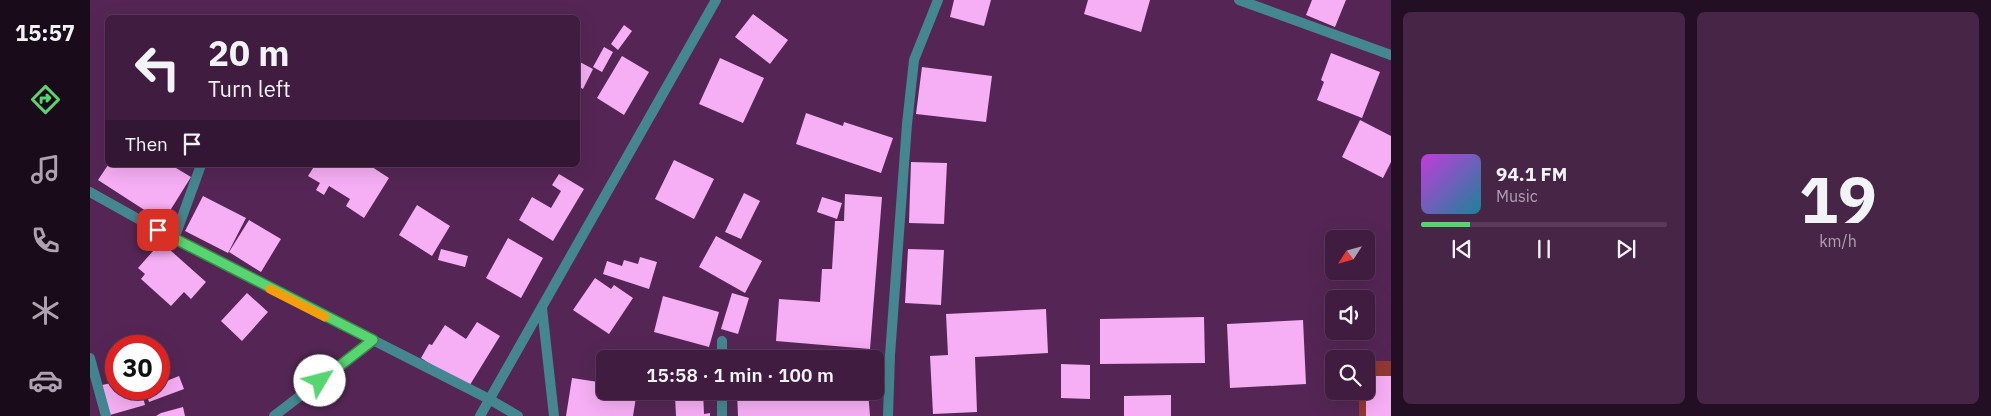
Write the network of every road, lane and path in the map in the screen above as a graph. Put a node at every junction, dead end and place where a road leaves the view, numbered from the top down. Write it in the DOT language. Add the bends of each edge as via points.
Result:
graph roads {
  1 [pos="716,0"];
  2 [pos="938,0"];
  3 [pos="1239,0"];
  4 [pos="1391,55"];
  5 [pos="200,167"];
  6 [pos="90,192"];
  7 [pos="174,239"];
  8 [pos="542,308"];
  9 [pos="373,340"];
  10 [pos="722,341"];
  11 [pos="722,350"];
  12 [pos="90,358"];
  13 [pos="489,399"];
  14 [pos="722,400"];
  15 [pos="106,416"];
  16 [pos="274,416"];
  17 [pos="480,416"];
  18 [pos="518,416"];
  19 [pos="554,416"];
  20 [pos="722,416"];
  21 [pos="888,416"];
  1 -- 8 [label="street"];
  2 -- 21 [label="street" via="914,60"];
  3 -- 4 [label="street"];
  5 -- 7 [label="street"];
  6 -- 7 [label="street"];
  7 -- 9 [label="street"];
  8 -- 13 [label="street"];
  8 -- 19 [label="street"];
  9 -- 13 [label="street"];
  9 -- 16 [label="street"];
  10 -- 11 [label="street"];
  12 -- 15 [label="street"];
  13 -- 17 [label="street"];
  13 -- 18 [label="street"];
  14 -- 20 [label="street"];
}
